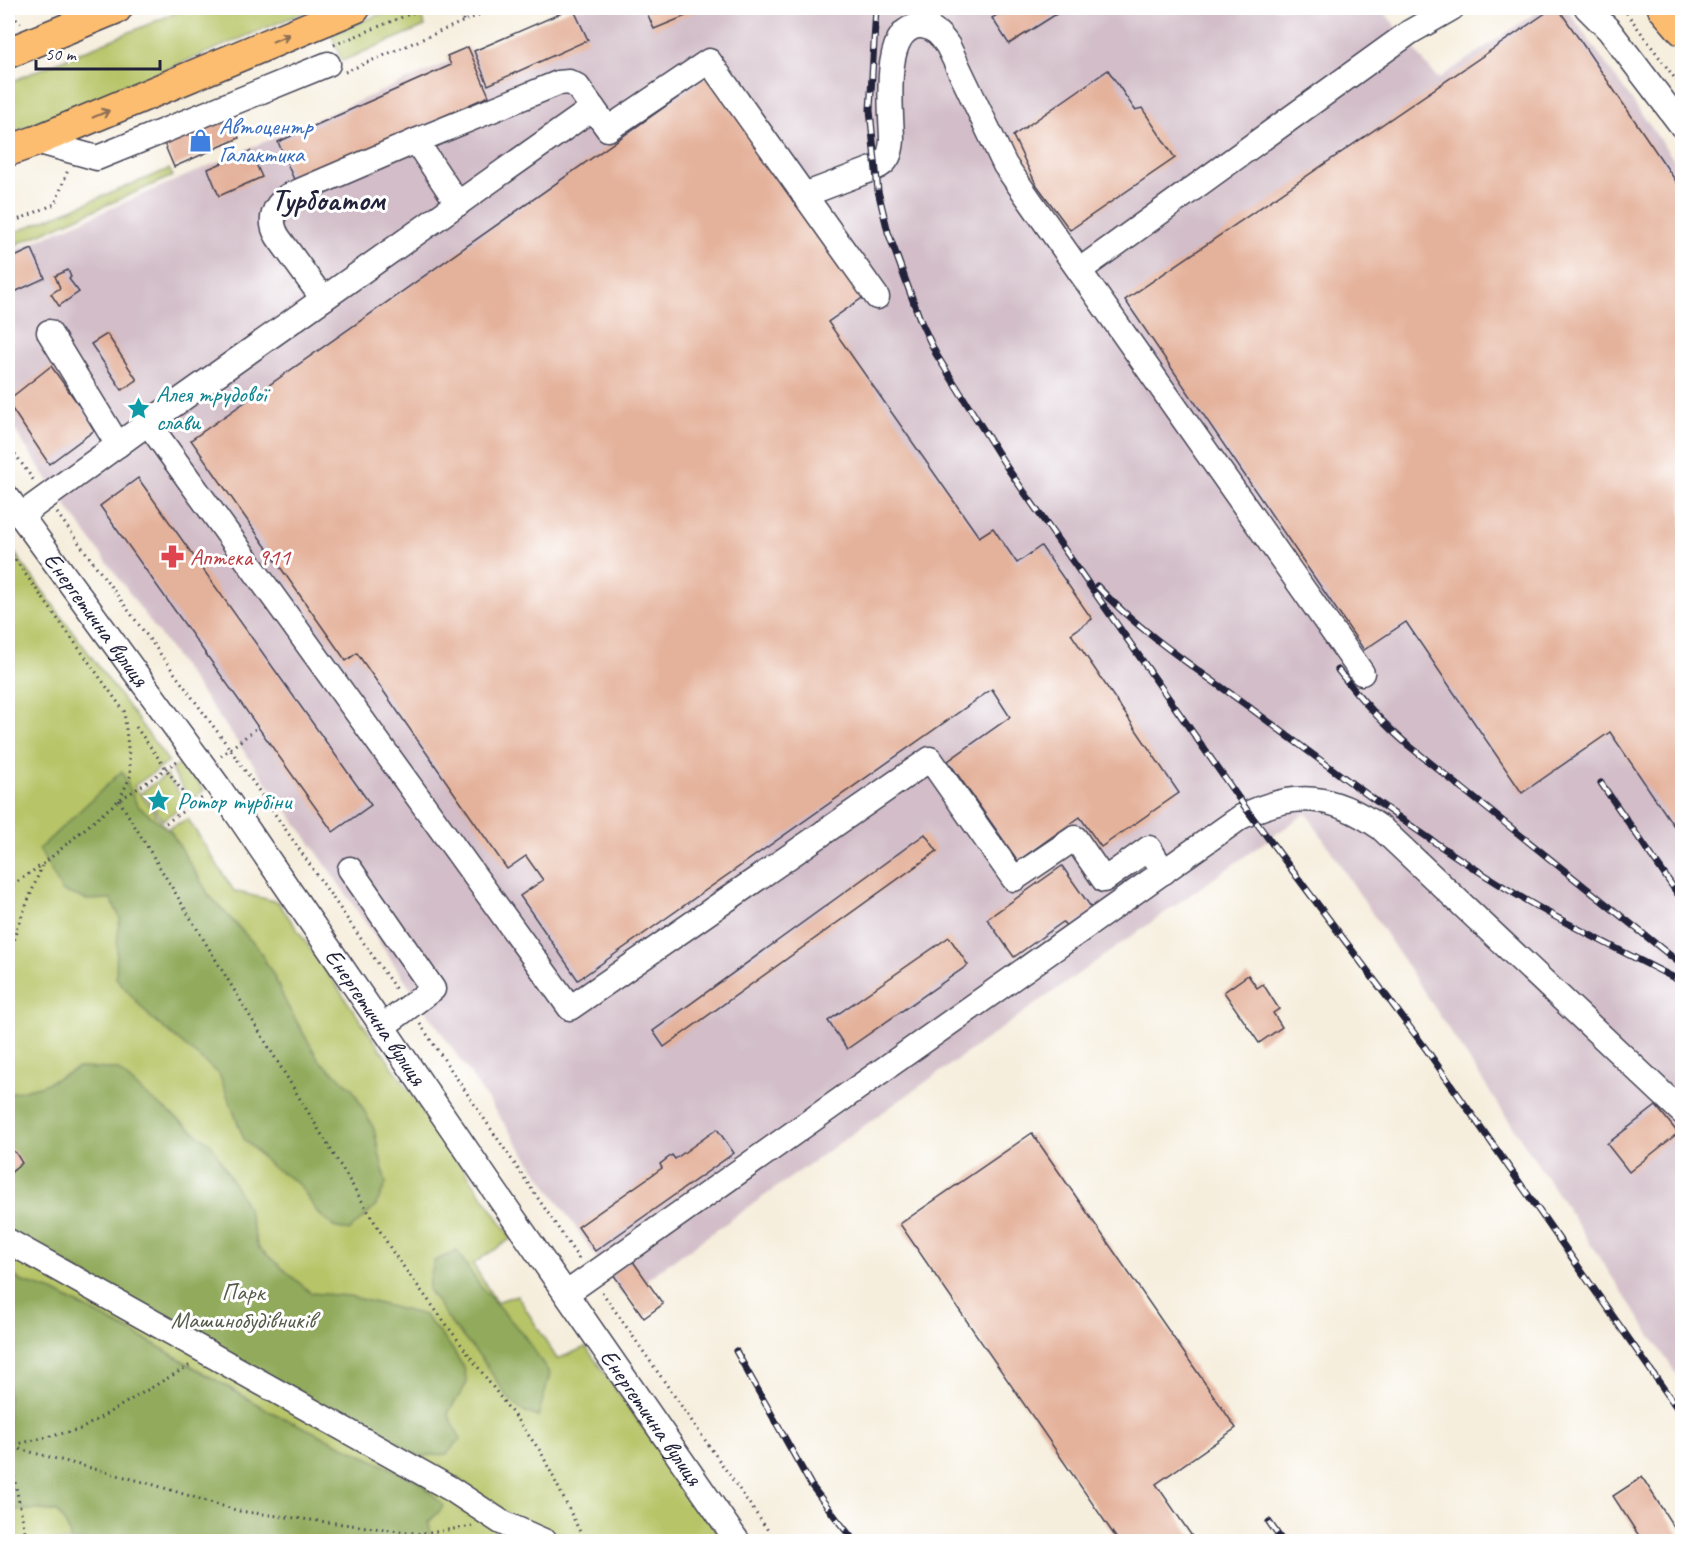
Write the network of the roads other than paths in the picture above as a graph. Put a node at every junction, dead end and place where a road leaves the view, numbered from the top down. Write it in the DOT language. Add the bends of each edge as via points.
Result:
graph roads {
  1 [pos="117,8"];
  2 [pos="355,8"];
  3 [pos="1452,8"];
  4 [pos="1587,8"];
  5 [pos="1663,8"];
  6 [pos="1671,8"];
  7 [pos="1683,24"];
  8 [pos="1683,30"];
  9 [pos="8,53"];
  10 [pos="330,55"];
  11 [pos="593,108"];
  12 [pos="1683,126"];
  13 [pos="73,138"];
  14 [pos="416,141"];
  15 [pos="8,151"];
  16 [pos="804,195"];
  17 [pos="458,204"];
  18 [pos="1080,270"];
  19 [pos="877,297"];
  20 [pos="323,299"];
  21 [pos="49,332"];
  22 [pos="148,423"];
  23 [pos="118,445"];
  24 [pos="14,507"];
  25 [pos="1362,673"];
  26 [pos="350,869"];
  27 [pos="1164,872"];
  28 [pos="382,1027"];
  29 [pos="1683,1112"];
  30 [pos="8,1241"];
  31 [pos="567,1293"];
  32 [pos="546,1542"];
  33 [pos="738,1542"];
  1 -- 9 [label="main road"];
  13 -- 2 [label="main road, one-way"];
  3 -- 18 [label="street" via="1410,32"];
  4 -- 12 [label="street" via="1609,30"];
  5 -- 8 [label="main road"];
  6 -- 7 [label="main road"];
  10 -- 13 [label="street" via="97,158"];
  11 -- 14 [label="street" via="577,86 558,83"];
  11 -- 16 [label="street" via="608,129 709,62"];
  11 -- 17 [label="street"];
  13 -- 15 [label="main road" via="36,141"];
  14 -- 17 [label="street"];
  14 -- 20 [label="street" via="295,192 275,209 275,232"];
  16 -- 18 [label="street" via="885,162 892,140 892,57 909,29 926,26 948,46 1005,165"];
  16 -- 19 [label="street"];
  17 -- 20 [label="street"];
  18 -- 25 [label="street"];
  20 -- 22 [label="street"];
  21 -- 23 [label="street"];
  22 -- 23 [label="street"];
  22 -- 27 [label="street" via="570,1008 930,759 1014,879 1075,838 1104,880 1149,848"];
  23 -- 24 [label="street" via="45,497"];
  24 -- 28 [label="street, Енергетична вулиця" via="205,768"];
  26 -- 28 [label="street" via="433,989"];
  27 -- 29 [label="street" via="1241,817 1270,804 1310,799 1346,807 1391,836"];
  27 -- 31 [label="street"];
  28 -- 31 [label="street, Енергетична вулиця"];
  30 -- 32 [label="street" via="451,1489 501,1522"];
  31 -- 33 [label="street, Енергетична вулиця"];
}
